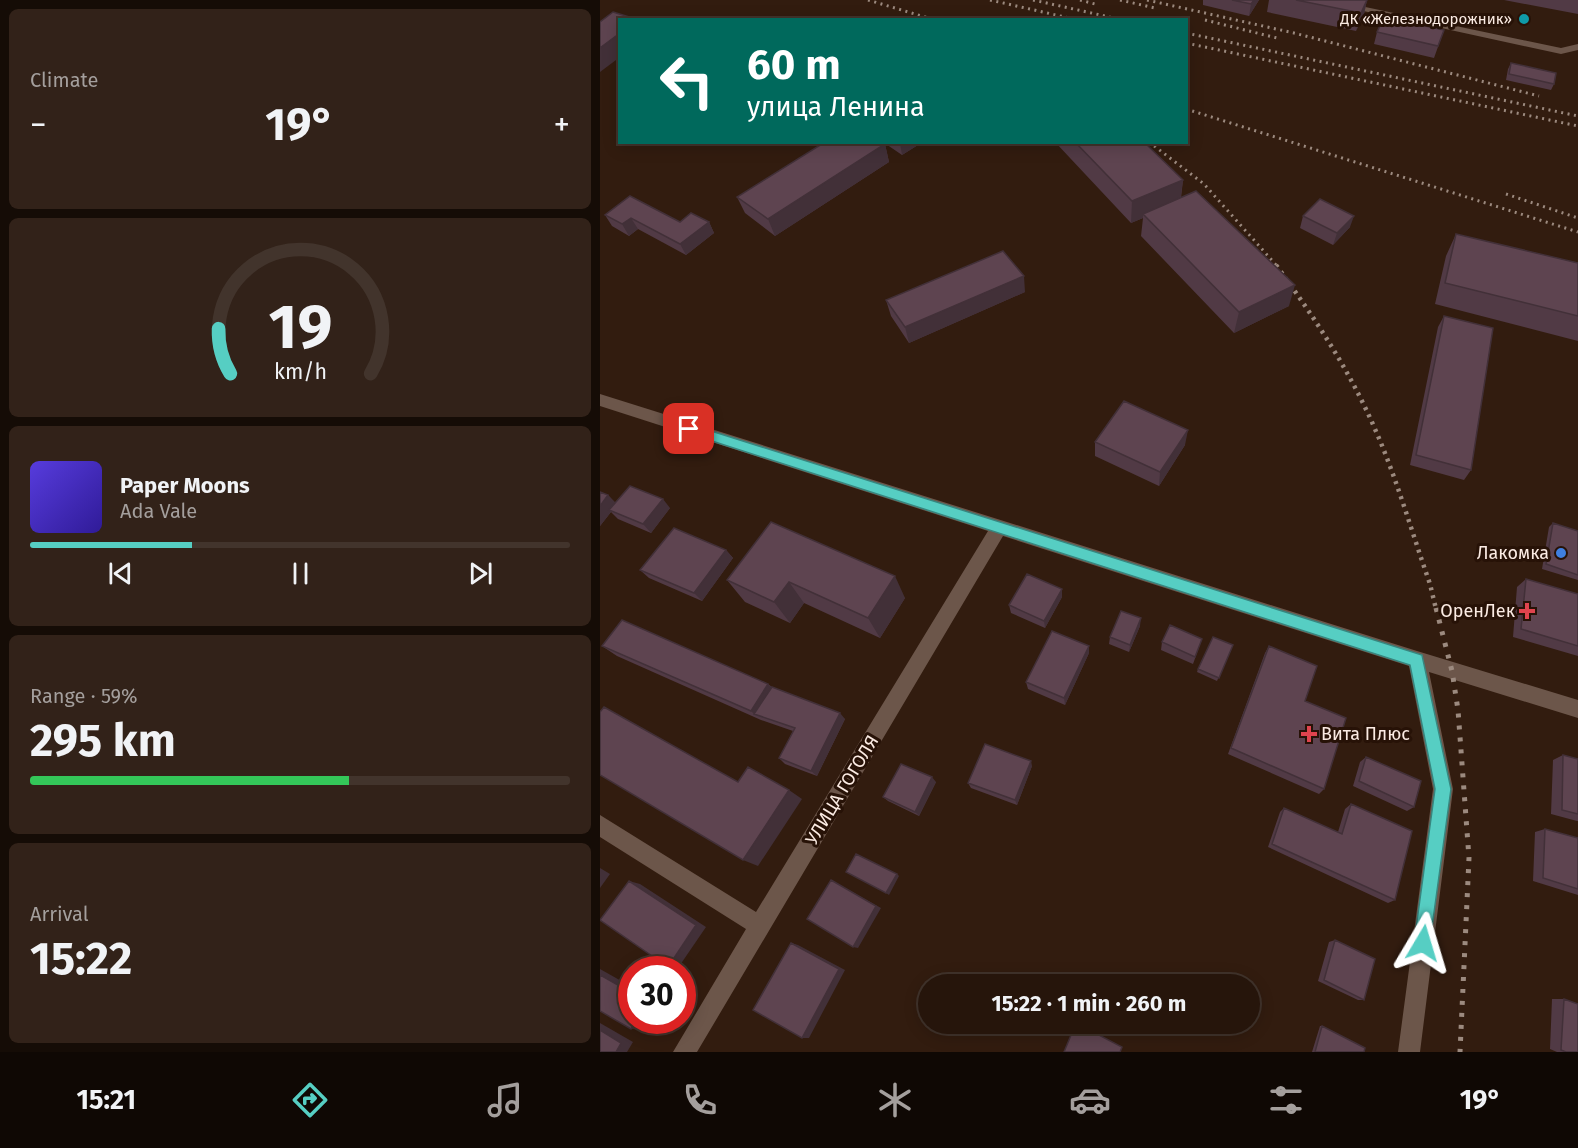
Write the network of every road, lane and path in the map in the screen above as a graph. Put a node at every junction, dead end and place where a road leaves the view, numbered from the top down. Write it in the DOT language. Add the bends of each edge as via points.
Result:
graph roads {
  1 [pos="1318,0"];
  2 [pos="1578,47"];
  3 [pos="600,400"];
  4 [pos="999,528"];
  5 [pos="1417,660"];
  6 [pos="1578,709"];
  7 [pos="600,825"];
  8 [pos="760,927"];
  9 [pos="692,1049"];
  10 [pos="1409,1052"];
  1 -- 2 [label="lane" via="1561,51"];
  3 -- 4 [label="street"];
  4 -- 5 [label="street"];
  4 -- 8 [label="street, УЛИЦА ГОГОЛЯ"];
  5 -- 6 [label="street"];
  5 -- 10 [label="street" via="1443,789"];
  7 -- 8 [label="street"];
  8 -- 9 [label="street, УЛИЦА ГОГОЛЯ"];
}
